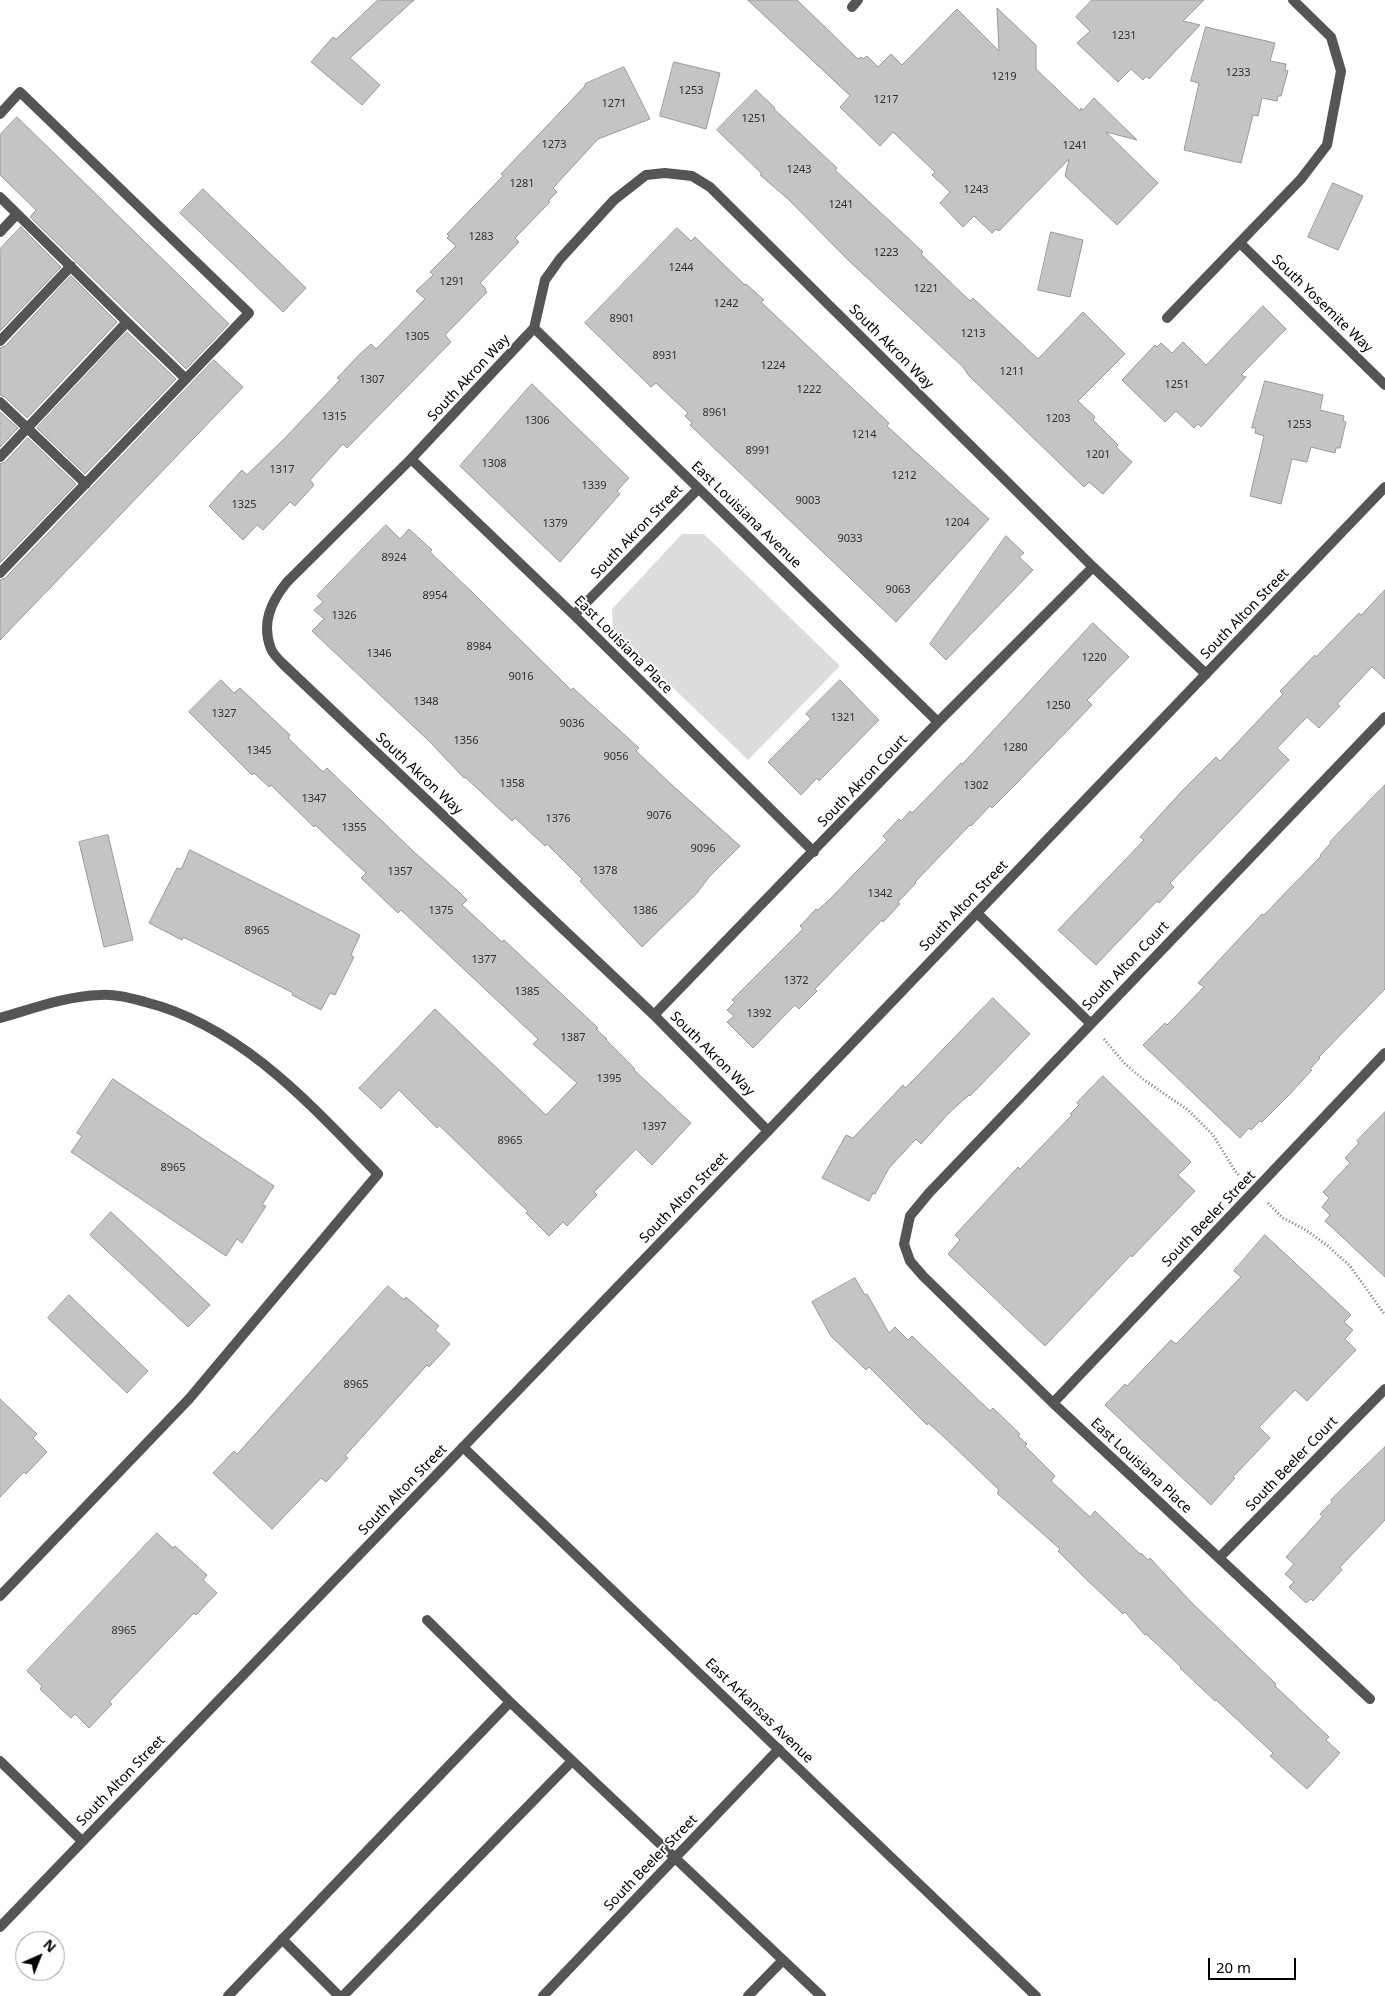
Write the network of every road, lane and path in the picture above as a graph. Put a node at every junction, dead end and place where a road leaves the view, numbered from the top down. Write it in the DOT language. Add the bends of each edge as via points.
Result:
graph roads {
  1 [pos="1293,0"];
  2 [pos="0,114"];
  3 [pos="0,197"];
  4 [pos="17,214"];
  5 [pos="0,232"];
  6 [pos="1240,243"];
  7 [pos="71,266"];
  8 [pos="1167,318"];
  9 [pos="127,322"];
  10 [pos="534,328"];
  11 [pos="0,340"];
  12 [pos="186,379"];
  13 [pos="1385,384"];
  14 [pos="0,402"];
  15 [pos="27,429"];
  16 [pos="0,458"];
  17 [pos="411,459"];
  18 [pos="86,484"];
  19 [pos="1385,487"];
  20 [pos="698,489"];
  21 [pos="1093,567"];
  22 [pos="0,574"];
  23 [pos="574,615"];
  24 [pos="1206,674"];
  25 [pos="1385,718"];
  26 [pos="938,722"];
  27 [pos="814,852"];
  28 [pos="977,913"];
  29 [pos="654,1016"];
  30 [pos="0,1018"];
  31 [pos="1090,1023"];
  32 [pos="1385,1053"];
  33 [pos="768,1131"];
  34 [pos="1255,1191"];
  35 [pos="904,1244"];
  36 [pos="1385,1315"];
  37 [pos="1385,1388"];
  38 [pos="1053,1403"];
  39 [pos="464,1447"];
  40 [pos="1220,1558"];
  41 [pos="0,1596"];
  42 [pos="427,1620"];
  43 [pos="1370,1699"];
  44 [pos="510,1702"];
  45 [pos="779,1749"];
  46 [pos="0,1761"];
  47 [pos="572,1761"];
  48 [pos="82,1841"];
  49 [pos="676,1857"];
  50 [pos="0,1926"];
  51 [pos="282,1939"];
  52 [pos="783,1960"];
  53 [pos="228,1996"];
  54 [pos="341,1996"];
  55 [pos="543,1996"];
  56 [pos="748,1996"];
  57 [pos="821,1996"];
  58 [pos="1036,1996"];
  1 -- 6 [label="street" via="1332,36 1341,71 1336,104 1327,144 1301,179"];
  2 -- 12 [label="street" via="20,92 249,313"];
  3 -- 4 [label="street"];
  4 -- 5 [label="street"];
  4 -- 7 [label="street"];
  6 -- 8 [label="street"];
  6 -- 13 [label="street, South Yosemite Way"];
  7 -- 9 [label="street"];
  7 -- 11 [label="street"];
  9 -- 12 [label="street"];
  9 -- 15 [label="street"];
  10 -- 17 [label="street, South Akron Way"];
  10 -- 20 [label="street, East Louisiana Avenue"];
  10 -- 21 [label="street, South Akron Way" via="545,280 614,200 646,175 692,176 710,188"];
  12 -- 18 [label="street"];
  14 -- 15 [label="street"];
  15 -- 16 [label="street"];
  15 -- 18 [label="street"];
  17 -- 23 [label="street, East Louisiana Place"];
  17 -- 29 [label="street, South Akron Way" via="287,582 273,600 268,618 271,650"];
  18 -- 22 [label="street"];
  19 -- 24 [label="street, South Alton Street"];
  20 -- 23 [label="street, South Akron Street"];
  20 -- 26 [label="street, East Louisiana Avenue"];
  21 -- 24 [label="street, South Akron Way"];
  21 -- 26 [label="street, South Akron Court"];
  23 -- 27 [label="street, East Louisiana Place"];
  24 -- 28 [label="street, South Alton Street"];
  25 -- 31 [label="street, South Alton Court"];
  26 -- 27 [label="street, South Akron Court"];
  27 -- 29 [label="street, South Akron Court"];
  28 -- 31 [label="street"];
  28 -- 33 [label="street, South Alton Street"];
  29 -- 33 [label="street, South Akron Way"];
  30 -- 41 [label="street" via="66,1000 100,995 122,996 180,1013 238,1045 272,1071 378,1174 189,1399"];
  31 -- 34 [label="path" via="1125,1064 1188,1110 1213,1135 1235,1172"];
  31 -- 35 [label="street, South Alton Court" via="910,1216"];
  32 -- 34 [label="street, South Beeler Street"];
  33 -- 39 [label="street, South Alton Street"];
  34 -- 36 [label="path" via="1283,1218 1320,1240 1350,1266"];
  34 -- 38 [label="street, South Beeler Street"];
  35 -- 38 [label="street, East Louisiana Place" via="910,1261 923,1276"];
  37 -- 40 [label="street, South Beeler Court"];
  38 -- 40 [label="street, East Louisiana Place"];
  39 -- 45 [label="street, East Arkansas Avenue"];
  39 -- 48 [label="street, South Alton Street"];
  40 -- 43 [label="street, East Louisiana Place"];
  42 -- 44 [label="street"];
  44 -- 47 [label="street"];
  44 -- 51 [label="street"];
  45 -- 49 [label="street, South Beeler Street"];
  45 -- 58 [label="street, East Arkansas Avenue"];
  46 -- 48 [label="street"];
  47 -- 49 [label="street"];
  47 -- 54 [label="street"];
  48 -- 50 [label="street, South Alton Street"];
  49 -- 52 [label="street"];
  49 -- 55 [label="street, South Beeler Street"];
  51 -- 53 [label="street"];
  51 -- 54 [label="street"];
  52 -- 56 [label="street"];
  52 -- 57 [label="street"];
}
